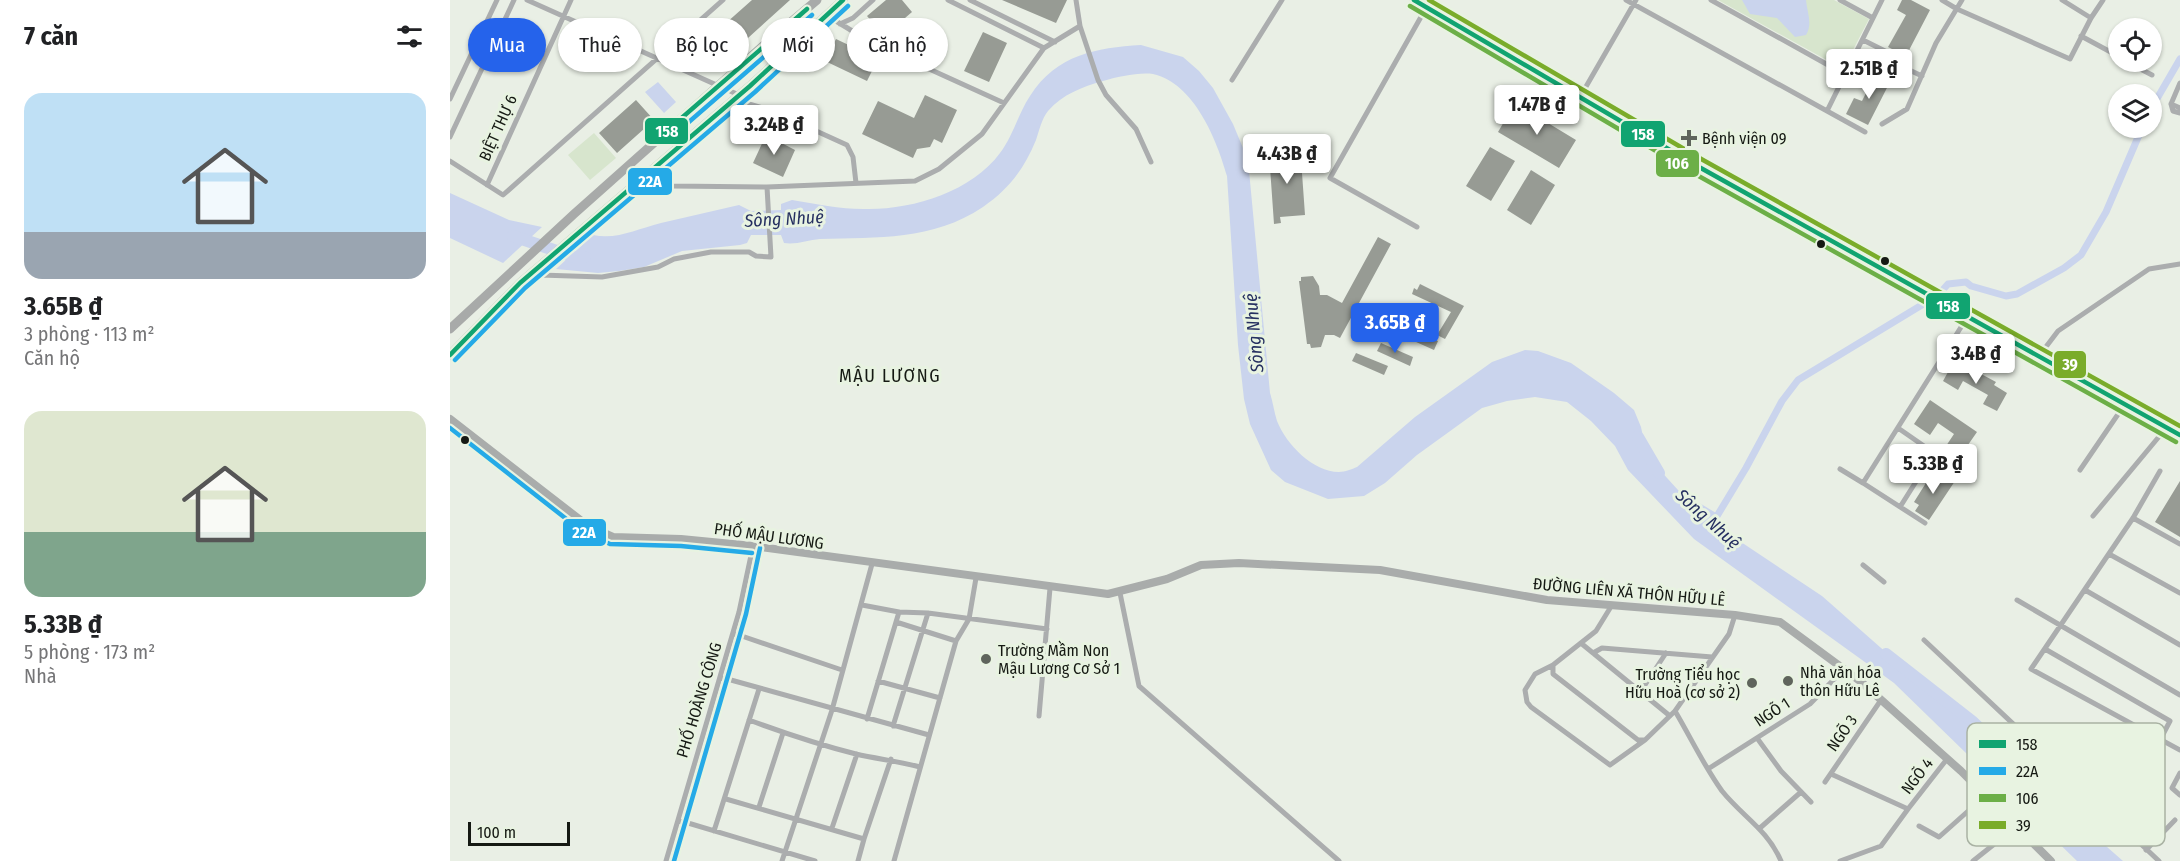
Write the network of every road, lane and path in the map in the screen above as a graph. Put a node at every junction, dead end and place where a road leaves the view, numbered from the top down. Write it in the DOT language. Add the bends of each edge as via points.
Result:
graph roads {
  1 [pos="496,0"];
  2 [pos="514,0"];
  3 [pos="527,0"];
  4 [pos="571,0"];
  5 [pos="723,0"];
  6 [pos="817,0"];
  7 [pos="843,0"];
  8 [pos="873,0"];
  9 [pos="948,0"];
  10 [pos="970,0"];
  11 [pos="1076,0"];
  12 [pos="1282,0"];
  13 [pos="1414,0"];
  14 [pos="1626,0"];
  15 [pos="1711,0"];
  16 [pos="1840,0"];
  17 [pos="1882,0"];
  18 [pos="1942,0"];
  19 [pos="1962,0"];
  20 [pos="2062,0"];
  21 [pos="2103,0"];
  22 [pos="1635,2"];
  23 [pos="1426,8"];
  24 [pos="1957,9"];
  25 [pos="826,15"];
  26 [pos="563,16"];
  27 [pos="703,18"];
  28 [pos="1873,18"];
  29 [pos="2091,18"];
  30 [pos="840,24"];
  31 [pos="1080,26"];
  32 [pos="2081,36"];
  33 [pos="1863,40"];
  34 [pos="1055,42"];
  35 [pos="1044,48"];
  36 [pos="2108,51"];
  37 [pos="1857,52"];
  38 [pos="654,58"];
  39 [pos="654,62"];
  40 [pos="1905,68"];
  41 [pos="686,72"];
  42 [pos="2146,72"];
  43 [pos="1846,75"];
  44 [pos="2152,75"];
  45 [pos="1922,76"];
  46 [pos="1232,80"];
  47 [pos="2180,83"];
  48 [pos="718,86"];
  49 [pos="739,95"];
  50 [pos="1580,97"];
  51 [pos="450,99"];
  52 [pos="1004,103"];
  53 [pos="2170,104"];
  54 [pos="2180,108"];
  55 [pos="1827,111"];
  56 [pos="2180,113"];
  57 [pos="1882,124"];
  58 [pos="1865,132"];
  59 [pos="450,137"];
  60 [pos="450,161"];
  61 [pos="1151,162"];
  62 [pos="646,174"];
  63 [pos="856,183"];
  64 [pos="487,185"];
  65 [pos="767,187"];
  66 [pos="1417,227"];
  67 [pos="2180,264"];
  68 [pos="517,286"];
  69 [pos="1968,316"];
  70 [pos="450,330"];
  71 [pos="450,355"];
  72 [pos="2039,356"];
  73 [pos="2125,404"];
  74 [pos="450,419"];
  75 [pos="2167,427"];
  76 [pos="1898,428"];
  77 [pos="2180,435"];
  78 [pos="1840,470"];
  79 [pos="2080,470"];
  80 [pos="2160,471"];
  81 [pos="1863,483"];
  82 [pos="1900,507"];
  83 [pos="2093,516"];
  84 [pos="2133,518"];
  85 [pos="1925,523"];
  86 [pos="2180,544"];
  87 [pos="753,546"];
  88 [pos="2109,554"];
  89 [pos="872,564"];
  90 [pos="1863,565"];
  91 [pos="976,578"];
  92 [pos="1884,582"];
  93 [pos="1050,588"];
  94 [pos="2085,590"];
  95 [pos="1120,593"];
  96 [pos="2180,593"];
  97 [pos="2017,600"];
  98 [pos="862,605"];
  99 [pos="1612,605"];
  100 [pos="899,612"];
  101 [pos="928,614"];
  102 [pos="1735,615"];
  103 [pos="969,620"];
  104 [pos="896,622"];
  105 [pos="2061,626"];
  106 [pos="1047,629"];
  107 [pos="923,631"];
  108 [pos="733,633"];
  109 [pos="1924,640"];
  110 [pos="956,641"];
  111 [pos="1582,644"];
  112 [pos="2180,645"];
  113 [pos="2045,649"];
  114 [pos="1593,653"];
  115 [pos="1666,653"];
  116 [pos="1712,657"];
  117 [pos="1553,665"];
  118 [pos="1844,669"];
  119 [pos="842,670"];
  120 [pos="720,677"];
  121 [pos="878,681"];
  122 [pos="759,689"];
  123 [pos="904,689"];
  124 [pos="1641,691"];
  125 [pos="2180,695"];
  126 [pos="940,698"];
  127 [pos="1881,700"];
  128 [pos="832,710"];
  129 [pos="1673,714"];
  130 [pos="1039,716"];
  131 [pos="867,719"];
  132 [pos="750,720"];
  133 [pos="2012,723"];
  134 [pos="2129,723"];
  135 [pos="893,726"];
  136 [pos="2165,730"];
  137 [pos="783,733"];
  138 [pos="929,735"];
  139 [pos="1757,738"];
  140 [pos="1645,740"];
  141 [pos="2165,742"];
  142 [pos="819,743"];
  143 [pos="2180,750"];
  144 [pos="857,754"];
  145 [pos="891,759"];
  146 [pos="1947,759"];
  147 [pos="920,768"];
  148 [pos="1708,769"];
  149 [pos="2180,773"];
  150 [pos="1831,774"];
  151 [pos="1967,778"];
  152 [pos="1825,782"];
  153 [pos="1801,792"];
  154 [pos="2180,795"];
  155 [pos="726,799"];
  156 [pos="1811,802"];
  157 [pos="759,807"];
  158 [pos="1908,809"];
  159 [pos="1967,812"];
  160 [pos="795,818"];
  161 [pos="678,820"];
  162 [pos="2175,820"];
  163 [pos="1919,826"];
  164 [pos="832,828"];
  165 [pos="1760,828"];
  166 [pos="2165,830"];
  167 [pos="714,831"];
  168 [pos="864,839"];
  169 [pos="1992,846"];
  170 [pos="2036,846"];
  171 [pos="2142,846"];
  172 [pos="2150,846"];
  173 [pos="2146,850"];
  174 [pos="785,853"];
  175 [pos="2049,860"];
  176 [pos="667,861"];
  177 [pos="782,861"];
  178 [pos="815,861"];
  179 [pos="858,861"];
  180 [pos="894,861"];
  181 [pos="1339,861"];
  182 [pos="1781,861"];
  183 [pos="1840,861"];
  184 [pos="1973,861"];
  185 [pos="2158,861"];
  1 -- 51 [label="street"];
  2 -- 59 [label="street"];
  3 -- 26 [label="street"];
  4 -- 26 [label="street, BIỆT THỰ 6"];
  5 -- 27 [label="street"];
  6 -- 48 [label="highway"];
  7 -- 25 [label="highway"];
  8 -- 30 [label="street" via="854,18"];
  9 -- 35 [label="street"];
  10 -- 34 [label="street"];
  11 -- 31 [label="street"];
  12 -- 46 [label="street"];
  13 -- 23 [label="main road"];
  14 -- 22 [label="street"];
  15 -- 43 [label="street"];
  16 -- 28 [label="street"];
  17 -- 28 [label="street"];
  18 -- 24 [label="street"];
  19 -- 24 [label="street"];
  20 -- 29 [label="street"];
  21 -- 29 [label="street"];
  22 -- 50 [label="street"];
  22 -- 55 [label="street"];
  23 -- 50 [label="main road"];
  23 -- 66 [label="street" via="1330,178"];
  24 -- 32 [label="street" via="2070,59"];
  24 -- 45 [label="street"];
  25 -- 30 [label="street"];
  25 -- 49 [label="highway"];
  26 -- 38 [label="street"];
  26 -- 64 [label="street, BIỆT THỰ 6"];
  28 -- 33 [label="street"];
  29 -- 32 [label="street"];
  30 -- 52 [label="street" via="872,43"];
  31 -- 34 [label="street"];
  31 -- 61 [label="street" via="1098,80 1136,129"];
  32 -- 36 [label="street"];
  33 -- 37 [label="street"];
  33 -- 40 [label="street" via="1905,60"];
  34 -- 35 [label="street"];
  35 -- 52 [label="street"];
  37 -- 40 [label="street" via="1899,72"];
  37 -- 43 [label="street"];
  39 -- 64 [label="street" via="503,195"];
  40 -- 45 [label="street"];
  41 -- 48 [label="street"];
  42 -- 44 [label="street"];
  43 -- 55 [label="street"];
  45 -- 57 [label="street" via="1907,109"];
  47 -- 53 [label="street"];
  48 -- 49 [label="street"];
  48 -- 70 [label="highway"];
  49 -- 62 [label="highway"];
  49 -- 63 [label="street" via="749,104 847,145 853,157"];
  50 -- 69 [label="main road"];
  52 -- 63 [label="street" via="982,134 939,169 915,181"];
  53 -- 54 [label="street"];
  53 -- 56 [label="street" via="2173,111"];
  55 -- 58 [label="street"];
  60 -- 64 [label="street"];
  62 -- 65 [label="street" via="656,182 672,186"];
  62 -- 68 [label="highway"];
  63 -- 65 [label="street"];
  65 -- 68 [label="street" via="771,257 749,252 711,252 602,278 540,275 522,288"];
  67 -- 72 [label="street" via="2149,269 2058,331"];
  68 -- 71 [label="highway"];
  69 -- 72 [label="main road"];
  69 -- 76 [label="street"];
  72 -- 73 [label="main road"];
  73 -- 75 [label="main road"];
  73 -- 79 [label="street"];
  74 -- 87 [label="street, PHỐ MẬU LƯƠNG" via="588,526 613,537 681,538"];
  75 -- 77 [label="main road"];
  75 -- 83 [label="street"];
  76 -- 81 [label="street"];
  76 -- 82 [label="street" via="1934,453"];
  78 -- 81 [label="street"];
  80 -- 84 [label="street"];
  81 -- 82 [label="street"];
  82 -- 85 [label="street"];
  84 -- 86 [label="street"];
  84 -- 88 [label="street"];
  87 -- 89 [label="street, PHỐ MẬU LƯƠNG"];
  87 -- 108 [label="street, PHỐ HOÀNG CÔNG"];
  88 -- 94 [label="street"];
  88 -- 96 [label="street"];
  89 -- 91 [label="street, PHỐ MẬU LƯƠNG"];
  89 -- 98 [label="street"];
  90 -- 92 [label="street"];
  91 -- 93 [label="street, PHỐ MẬU LƯƠNG"];
  91 -- 103 [label="street"];
  93 -- 95 [label="street, PHỐ MẬU LƯƠNG"];
  93 -- 106 [label="street"];
  94 -- 105 [label="street"];
  94 -- 112 [label="street"];
  95 -- 99 [label="street, ĐƯỜNG LIÊN XÃ THÔN HỮU LÊ" via="1201,565 1239,563 1380,570 1547,600"];
  95 -- 181 [label="street" via="1139,686"];
  97 -- 105 [label="street"];
  98 -- 100 [label="street"];
  98 -- 119 [label="street"];
  99 -- 102 [label="street, ĐƯỜNG LIÊN XÃ THÔN HỮU LÊ"];
  99 -- 111 [label="street" via="1601,625"];
  100 -- 101 [label="street"];
  100 -- 104 [label="street"];
  101 -- 103 [label="street"];
  101 -- 107 [label="street"];
  102 -- 116 [label="street" via="1729,634"];
  102 -- 118 [label="street, ĐƯỜNG LIÊN XÃ THÔN HỮU LÊ" via="1780,622"];
  103 -- 106 [label="street"];
  103 -- 110 [label="street"];
  104 -- 107 [label="street"];
  104 -- 121 [label="street"];
  105 -- 113 [label="street"];
  105 -- 125 [label="street"];
  106 -- 130 [label="street"];
  107 -- 110 [label="street"];
  107 -- 123 [label="street"];
  108 -- 119 [label="street"];
  108 -- 120 [label="street, PHỐ HOÀNG CÔNG"];
  109 -- 133 [label="street"];
  110 -- 126 [label="street"];
  111 -- 114 [label="street"];
  111 -- 117 [label="street"];
  113 -- 134 [label="street" via="2031,669"];
  113 -- 136 [label="street" via="2170,721"];
  114 -- 115 [label="street" via="1602,648"];
  114 -- 124 [label="street"];
  115 -- 116 [label="street"];
  115 -- 124 [label="street"];
  116 -- 129 [label="street"];
  117 -- 140 [label="street" via="1553,674 1635,739"];
  117 -- 140 [label="street" via="1535,674 1524,690 1531,707 1606,764"];
  118 -- 127 [label="street, ĐƯỜNG LIÊN XÃ THÔN HỮU LÊ"];
  118 -- 139 [label="street, NGÕ 1" via="1810,704"];
  119 -- 128 [label="street"];
  120 -- 122 [label="street"];
  120 -- 161 [label="street, PHỐ HOÀNG CÔNG"];
  121 -- 123 [label="street"];
  121 -- 131 [label="street"];
  122 -- 128 [label="street"];
  122 -- 132 [label="street"];
  123 -- 126 [label="street"];
  123 -- 135 [label="street"];
  124 -- 129 [label="street"];
  126 -- 138 [label="street"];
  127 -- 146 [label="street, ĐƯỜNG LIÊN XÃ THÔN HỮU LÊ"];
  127 -- 150 [label="street, NGÕ 3"];
  128 -- 131 [label="street"];
  128 -- 142 [label="street"];
  129 -- 140 [label="street"];
  129 -- 148 [label="street"];
  131 -- 135 [label="street"];
  132 -- 137 [label="street"];
  132 -- 155 [label="street"];
  135 -- 138 [label="street"];
  137 -- 142 [label="street"];
  137 -- 157 [label="street"];
  138 -- 147 [label="street"];
  139 -- 148 [label="street, NGÕ 1"];
  139 -- 153 [label="street"];
  141 -- 143 [label="street"];
  142 -- 144 [label="street"];
  142 -- 160 [label="street"];
  144 -- 145 [label="street"];
  144 -- 164 [label="street"];
  145 -- 147 [label="street"];
  145 -- 168 [label="street"];
  146 -- 151 [label="street, ĐƯỜNG LIÊN XÃ THÔN HỮU LÊ"];
  146 -- 158 [label="street, NGÕ 4"];
  147 -- 180 [label="street"];
  148 -- 165 [label="street" via="1734,804"];
  149 -- 154 [label="street" via="2172,788"];
  150 -- 152 [label="street, NGÕ 3"];
  150 -- 158 [label="street"];
  153 -- 156 [label="street"];
  153 -- 165 [label="street"];
  155 -- 157 [label="street"];
  155 -- 167 [label="street"];
  157 -- 160 [label="street"];
  158 -- 183 [label="street, NGÕ 4" via="1881,846"];
  159 -- 163 [label="street" via="1939,837"];
  160 -- 164 [label="street"];
  160 -- 174 [label="street"];
  161 -- 167 [label="street"];
  161 -- 176 [label="street, PHỐ HOÀNG CÔNG"];
  162 -- 166 [label="street"];
  164 -- 168 [label="street"];
  165 -- 182 [label="street"];
  167 -- 174 [label="street"];
  168 -- 179 [label="street"];
  169 -- 184 [label="street"];
  170 -- 175 [label="street, ĐƯỜNG LIÊN XÃ THÔN HỮU LÊ"];
  171 -- 173 [label="street"];
  172 -- 173 [label="street"];
  173 -- 185 [label="street"];
  174 -- 177 [label="street"];
  174 -- 178 [label="street"];
}
